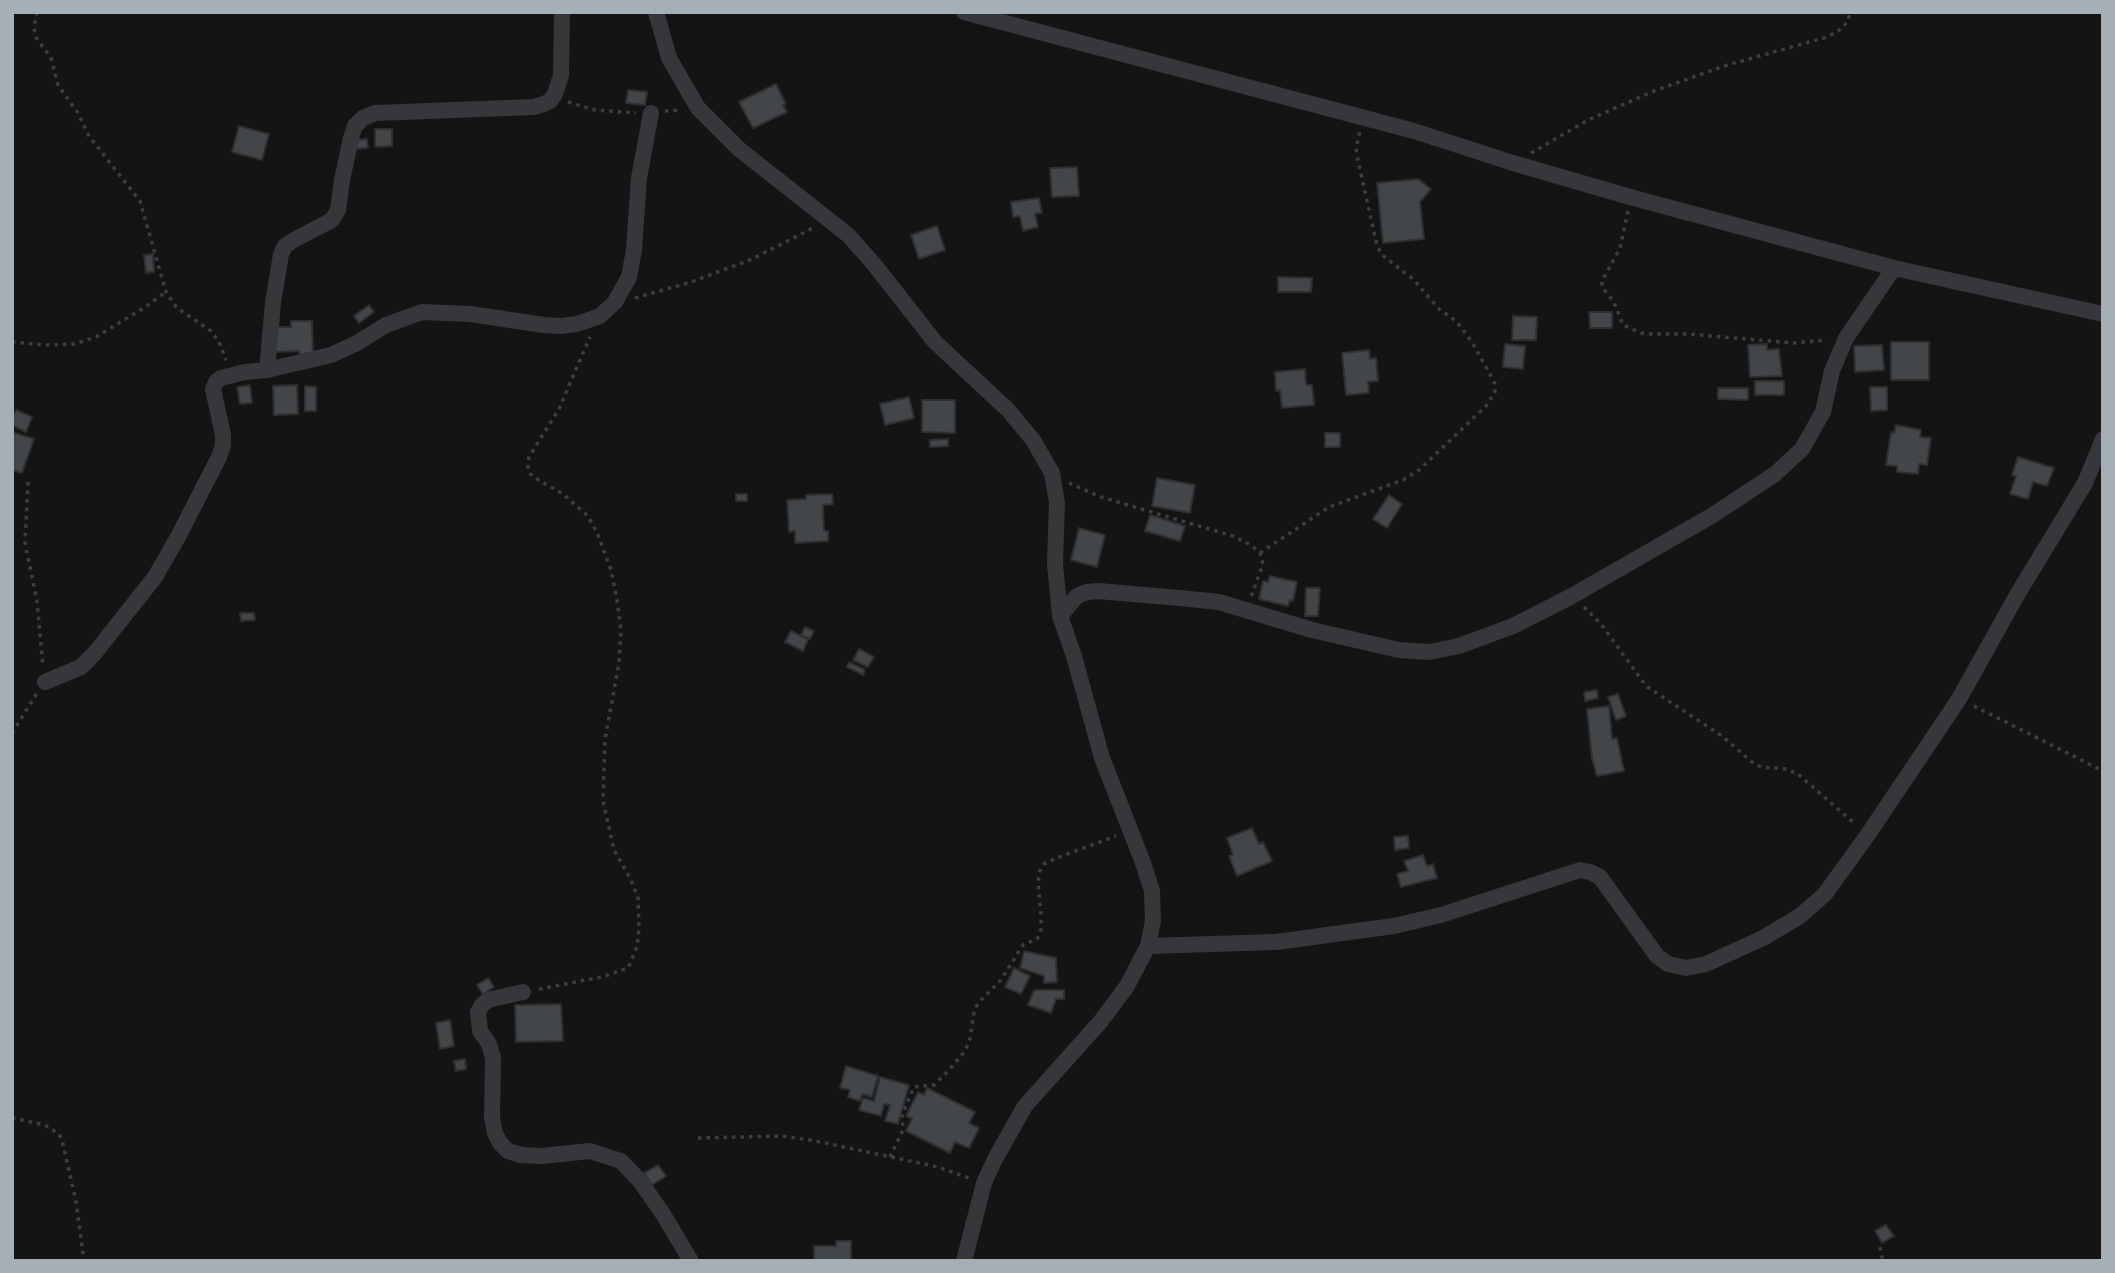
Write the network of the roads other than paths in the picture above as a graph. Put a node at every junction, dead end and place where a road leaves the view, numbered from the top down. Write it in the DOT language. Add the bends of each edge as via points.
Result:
graph roads {
  1 [pos="562,12"];
  2 [pos="656,12"];
  3 [pos="964,12"];
  4 [pos="650,113"];
  5 [pos="1894,268"];
  6 [pos="2103,314"];
  7 [pos="267,370"];
  8 [pos="2103,439"];
  9 [pos="1060,615"];
  10 [pos="44,682"];
  11 [pos="1148,946"];
  12 [pos="523,992"];
  13 [pos="691,1261"];
  14 [pos="964,1261"];
  1 -- 7 [label="street" via="561,75 550,101 534,107 390,111 363,118 355,126 338,210 332,220 292,241 281,254"];
  2 -- 9 [label="street" via="669,58 698,108 739,149 848,235 935,342 1033,440 1052,473"];
  3 -- 5 [label="street" via="1414,131 1630,197"];
  4 -- 7 [label="street" via="629,277 615,302 600,316 561,326 422,312 386,325 331,355"];
  5 -- 6 [label="street"];
  5 -- 9 [label="street" via="1846,338 1832,371 1823,412 1802,449 1784,466 1713,515 1513,626 1429,652 1399,650 1312,630 1219,602 1098,591 1077,596"];
  7 -- 10 [label="street" via="216,382 213,389 223,435 219,457 155,577 81,667"];
  8 -- 11 [label="street" via="2085,483 1959,699 1868,833 1825,894 1763,939 1706,964 1686,968 1668,964 1657,956 1600,877 1580,870 1394,926 1276,942"];
  9 -- 11 [label="street" via="1102,758 1152,891"];
  11 -- 14 [label="street" via="1101,1021 1025,1106 984,1183"];
  12 -- 13 [label="street" via="488,1000 478,1012 480,1031 493,1058 492,1117 500,1143 521,1155 590,1151 621,1161 640,1181"];
}
